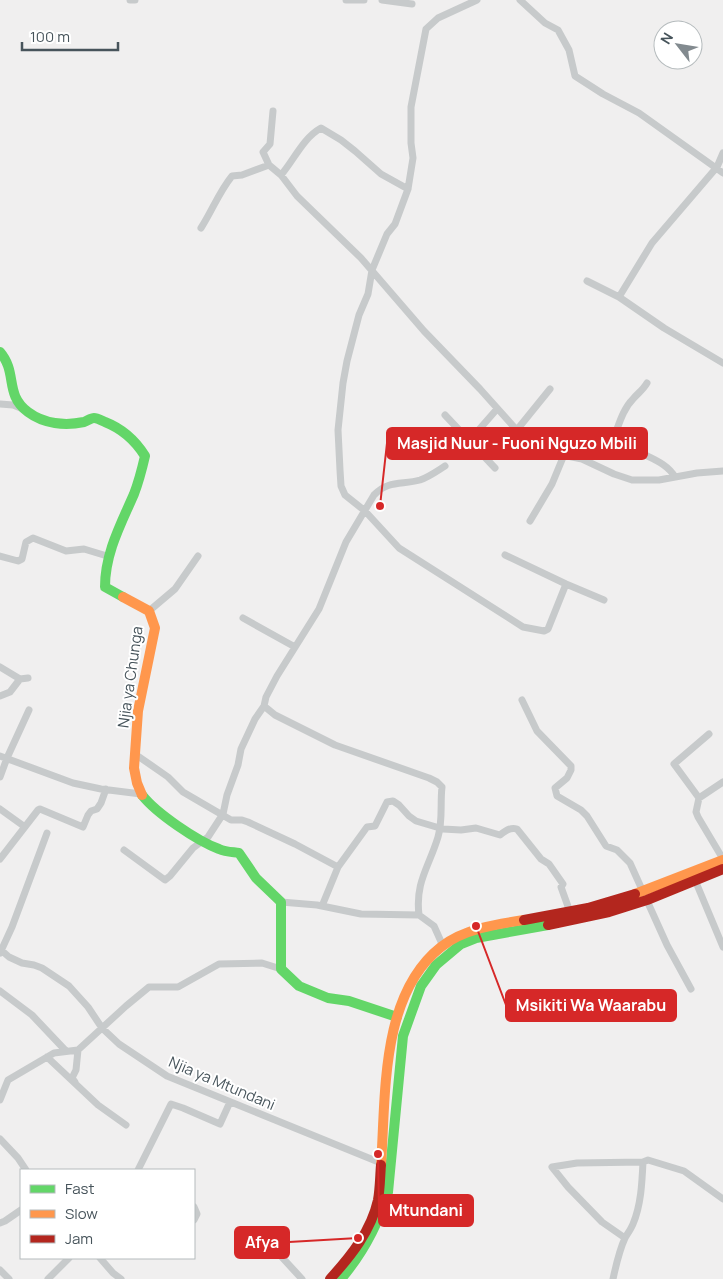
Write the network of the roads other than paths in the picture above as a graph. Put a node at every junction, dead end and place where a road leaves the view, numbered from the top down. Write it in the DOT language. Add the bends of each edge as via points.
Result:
graph roads {
  1 [pos="130,0"];
  2 [pos="135,0"];
  3 [pos="346,0"];
  4 [pos="364,0"];
  5 [pos="382,0"];
  6 [pos="478,0"];
  7 [pos="520,0"];
  8 [pos="412,4"];
  9 [pos="273,111"];
  10 [pos="723,153"];
  11 [pos="269,165"];
  12 [pos="717,167"];
  13 [pos="723,173"];
  14 [pos="281,175"];
  15 [pos="408,189"];
  16 [pos="201,228"];
  17 [pos="372,270"];
  18 [pos="587,281"];
  19 [pos="619,297"];
  20 [pos="0,352"];
  21 [pos="723,363"];
  22 [pos="647,383"];
  23 [pos="550,390"];
  24 [pos="0,404"];
  25 [pos="23,409"];
  26 [pos="497,409"];
  27 [pos="445,415"];
  28 [pos="516,431"];
  29 [pos="469,441"];
  30 [pos="564,455"];
  31 [pos="445,466"];
  32 [pos="495,468"];
  33 [pos="723,471"];
  34 [pos="675,477"];
  35 [pos="365,511"];
  36 [pos="530,521"];
  37 [pos="505,555"];
  38 [pos="107,556"];
  39 [pos="198,556"];
  40 [pos="0,558"];
  41 [pos="566,584"];
  42 [pos="604,600"];
  43 [pos="149,611"];
  44 [pos="244,618"];
  45 [pos="294,647"];
  46 [pos="0,667"];
  47 [pos="0,696"];
  48 [pos="522,700"];
  49 [pos="264,706"];
  50 [pos="29,710"];
  51 [pos="709,734"];
  52 [pos="135,754"];
  53 [pos="3,757"];
  54 [pos="0,777"];
  55 [pos="723,782"];
  56 [pos="106,789"];
  57 [pos="141,794"];
  58 [pos="699,798"];
  59 [pos="0,809"];
  60 [pos="223,814"];
  61 [pos="25,828"];
  62 [pos="439,828"];
  63 [pos="47,833"];
  64 [pos="201,841"];
  65 [pos="124,850"];
  66 [pos="0,859"];
  67 [pos="723,860"];
  68 [pos="338,867"];
  69 [pos="723,869"];
  70 [pos="696,880"];
  71 [pos="645,895"];
  72 [pos="281,902"];
  73 [pos="322,906"];
  74 [pos="570,912"];
  75 [pos="419,915"];
  76 [pos="443,946"];
  77 [pos="723,947"];
  78 [pos="1,951"];
  79 [pos="281,969"];
  80 [pos="691,989"];
  81 [pos="0,991"];
  82 [pos="397,1017"];
  83 [pos="102,1028"];
  84 [pos="78,1050"];
  85 [pos="66,1051"];
  86 [pos="47,1056"];
  87 [pos="2,1086"];
  88 [pos="78,1086"];
  89 [pos="0,1100"];
  90 [pos="230,1102"];
  91 [pos="126,1125"];
  92 [pos="0,1139"];
  93 [pos="643,1162"];
  94 [pos="381,1164"];
  95 [pos="25,1169"];
  96 [pos="142,1169"];
  97 [pos="723,1198"];
  98 [pos="20,1211"];
  99 [pos="0,1222"];
  100 [pos="625,1238"];
  101 [pos="267,1241"];
  102 [pos="68,1259"];
  103 [pos="101,1259"];
  104 [pos="0,1270"];
  105 [pos="9,1279"];
  106 [pos="48,1279"];
  107 [pos="121,1279"];
  108 [pos="302,1279"];
  109 [pos="330,1279"];
  110 [pos="341,1279"];
  111 [pos="613,1279"];
  1 -- 2 [label="street"];
  3 -- 4 [label="street"];
  5 -- 8 [label="street"];
  6 -- 15 [label="street" via="438,18 426,29 411,107 413,158"];
  7 -- 12 [label="street" via="545,23 558,30 570,50 575,76 639,112"];
  9 -- 11 [label="street" via="270,144 263,152"];
  10 -- 12 [label="street"];
  11 -- 14 [label="street"];
  11 -- 16 [label="street" via="232,176"];
  12 -- 13 [label="street"];
  12 -- 19 [label="street" via="652,243"];
  14 -- 15 [label="street" via="300,148 321,128 356,151 381,174"];
  14 -- 17 [label="street" via="297,196"];
  15 -- 17 [label="street"];
  17 -- 26 [label="street"];
  17 -- 35 [label="street" via="368,294 347,361 338,430 341,486 350,500"];
  18 -- 19 [label="street"];
  19 -- 21 [label="street"];
  20 -- 25 [label="main road" via="11,368 12,390"];
  22 -- 34 [label="street" via="627,406 617,429 625,442 669,468"];
  23 -- 28 [label="street"];
  24 -- 25 [label="street"];
  25 -- 38 [label="main road, Njia ya Chunga" via="44,420 67,425 86,423 95,418 121,428 138,443 145,456 140,478"];
  26 -- 28 [label="street"];
  26 -- 29 [label="street"];
  27 -- 29 [label="street"];
  28 -- 30 [label="street" via="530,445"];
  29 -- 32 [label="street"];
  30 -- 34 [label="street" via="632,480"];
  30 -- 36 [label="street" via="552,484"];
  31 -- 35 [label="street" via="419,480 398,482 380,489"];
  33 -- 34 [label="street"];
  35 -- 41 [label="street" via="406,554 522,627 548,630"];
  35 -- 45 [label="street" via="346,542 319,609"];
  37 -- 41 [label="street"];
  38 -- 40 [label="street" via="84,549 66,551 33,538 26,542 22,560"];
  38 -- 43 [label="main road, Njia ya Chunga" via="105,586"];
  39 -- 43 [label="street" via="175,589"];
  41 -- 42 [label="street"];
  43 -- 52 [label="main road, Njia ya Chunga" via="155,628 138,711"];
  44 -- 45 [label="street"];
  45 -- 49 [label="street" via="268,692"];
  46 -- 47 [label="street" via="24,679 10,692"];
  48 -- 71 [label="street" via="537,731 571,766 567,778 555,788 556,796 587,816 606,846 622,854 630,863"];
  49 -- 60 [label="street" via="241,749"];
  49 -- 62 [label="street" via="275,715 334,745 437,782 442,787"];
  50 -- 53 [label="street"];
  51 -- 58 [label="street" via="674,764"];
  52 -- 57 [label="main road, Njia ya Chunga" via="134,768"];
  52 -- 60 [label="street" via="183,792"];
  53 -- 54 [label="street"];
  53 -- 56 [label="street" via="73,783"];
  55 -- 58 [label="street"];
  56 -- 57 [label="street"];
  56 -- 61 [label="street" via="101,803 91,811 82,827 40,809"];
  57 -- 64 [label="main road" via="149,804"];
  58 -- 67 [label="street" via="696,812"];
  59 -- 61 [label="street"];
  60 -- 64 [label="street" via="208,837"];
  60 -- 68 [label="street" via="231,820 242,820 296,844"];
  61 -- 66 [label="street"];
  62 -- 68 [label="street" via="416,821 393,801 387,802 375,826 367,827"];
  62 -- 74 [label="street" via="476,828 500,834 508,829 517,829 563,884 561,887"];
  62 -- 75 [label="street" via="418,892"];
  63 -- 78 [label="street"];
  64 -- 65 [label="street" via="165,880"];
  64 -- 72 [label="main road" via="221,850 239,853 256,878"];
  67 -- 71 [label="main road"];
  68 -- 73 [label="street"];
  69 -- 70 [label="main road"];
  70 -- 71 [label="main road"];
  70 -- 77 [label="street"];
  71 -- 74 [label="main road"];
  71 -- 80 [label="street"];
  71 -- 110 [label="main road" via="580,919 476,938 451,951 432,969 414,1002 403,1036 384,1209 361,1254"];
  72 -- 73 [label="street"];
  72 -- 79 [label="main road"];
  73 -- 75 [label="street" via="361,914"];
  74 -- 76 [label="main road" via="476,930"];
  75 -- 76 [label="street" via="434,926"];
  76 -- 82 [label="main road" via="426,960 415,976"];
  78 -- 83 [label="street, Njia ya Mtundani" via="22,963 42,968 69,986"];
  79 -- 82 [label="main road" via="299,986 328,998 349,1001"];
  79 -- 83 [label="street" via="262,963 218,964 178,986 149,987"];
  81 -- 85 [label="street" via="27,1010"];
  82 -- 94 [label="main road" via="389,1057"];
  83 -- 84 [label="street"];
  83 -- 90 [label="street, Njia ya Mtundani" via="167,1076"];
  84 -- 85 [label="street"];
  84 -- 88 [label="street" via="72,1078"];
  85 -- 86 [label="street"];
  86 -- 87 [label="street"];
  86 -- 88 [label="street"];
  87 -- 89 [label="street"];
  88 -- 91 [label="street"];
  90 -- 94 [label="street, Njia ya Mtundani"];
  90 -- 96 [label="street" via="220,1124 171,1104"];
  92 -- 95 [label="street"];
  93 -- 97 [label="street" via="648,1160 684,1171"];
  93 -- 100 [label="street" via="639,1202"];
  93 -- 100 [label="street" via="577,1163 552,1167 602,1222"];
  94 -- 109 [label="main road" via="377,1202 369,1224 355,1250"];
  98 -- 99 [label="street"];
  100 -- 111 [label="street"];
  101 -- 108 [label="street"];
  102 -- 106 [label="street"];
  103 -- 107 [label="street"];
  104 -- 105 [label="street"];
}
